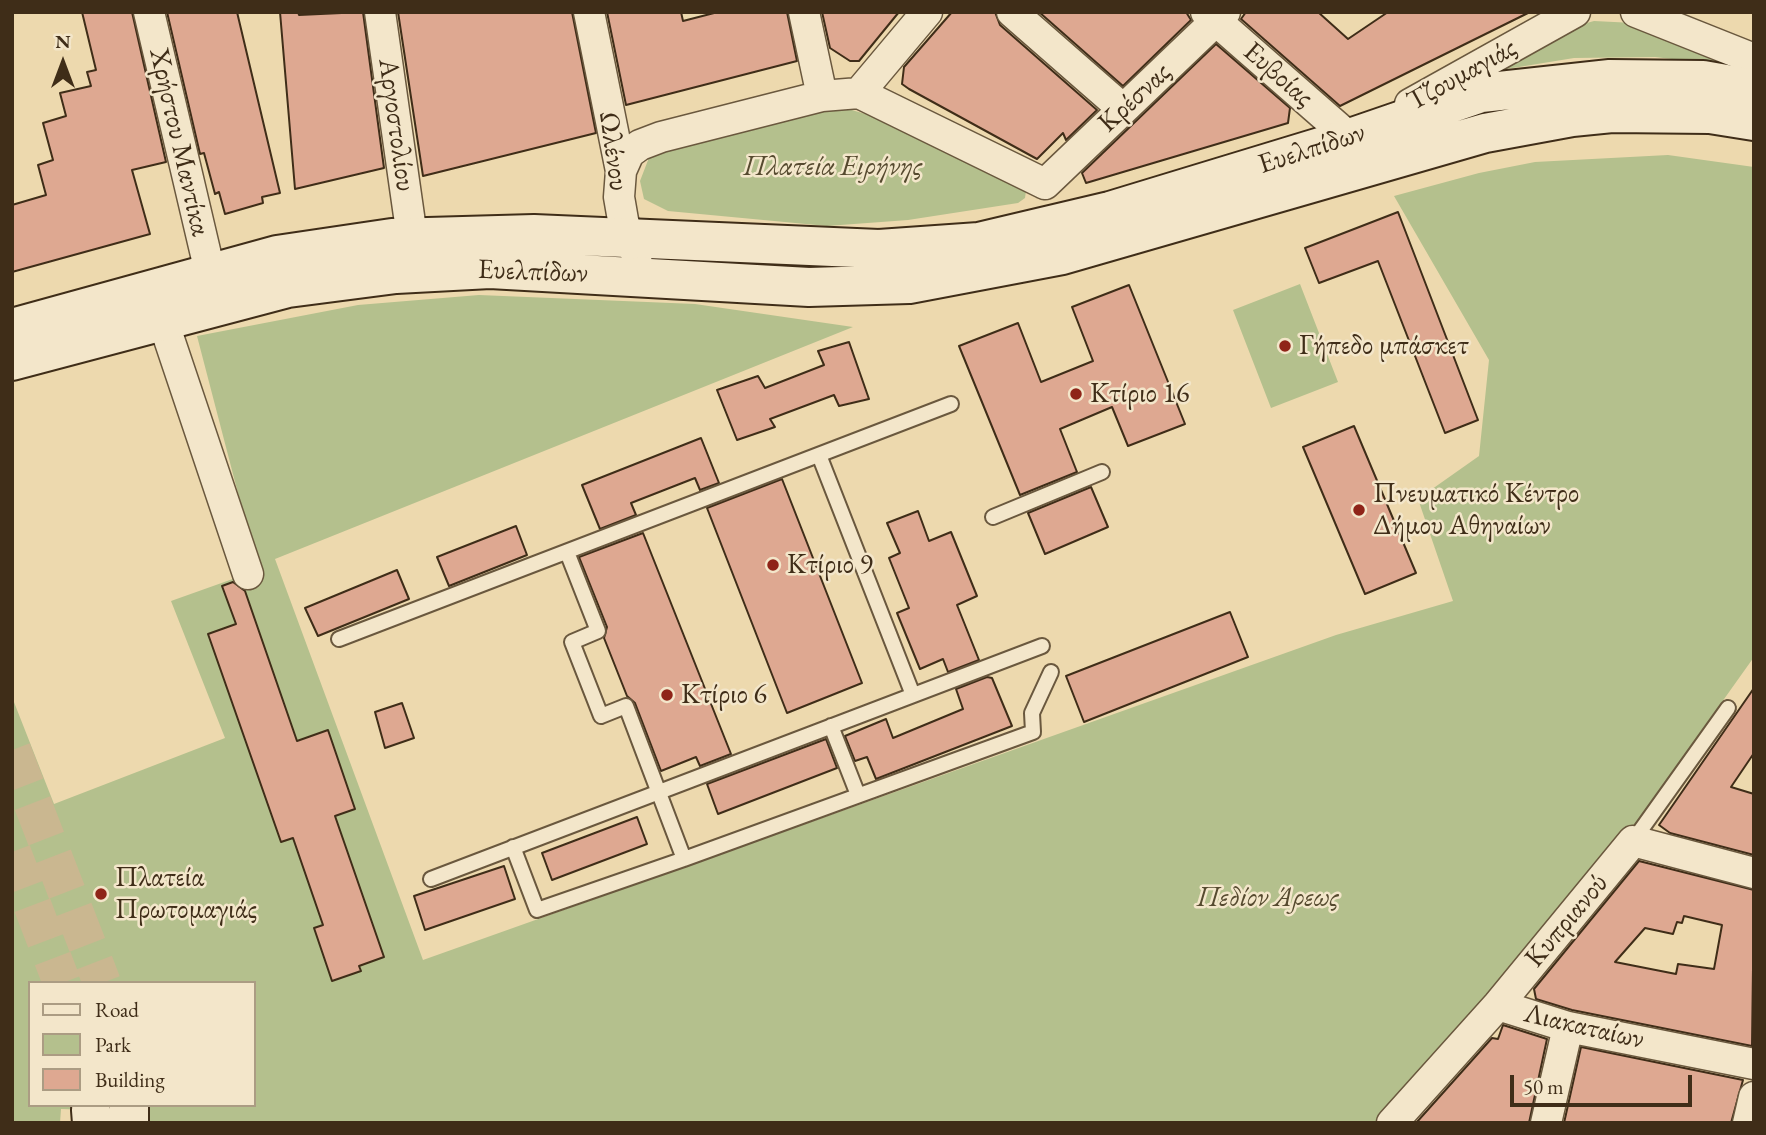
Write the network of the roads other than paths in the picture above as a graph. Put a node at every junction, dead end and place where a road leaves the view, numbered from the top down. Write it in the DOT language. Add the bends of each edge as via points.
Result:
graph roads {
  1 [pos="149,12"];
  2 [pos="380,12"];
  3 [pos="589,12"];
  4 [pos="804,12"];
  5 [pos="927,12"];
  6 [pos="1012,12"];
  7 [pos="1574,12"];
  8 [pos="1636,12"];
  9 [pos="1216,15"];
  10 [pos="1754,59"];
  11 [pos="1754,89"];
  12 [pos="859,93"];
  13 [pos="822,96"];
  14 [pos="1571,99"];
  15 [pos="1123,109"];
  16 [pos="1754,121"];
  17 [pos="1350,138"];
  18 [pos="621,171"];
  19 [pos="1045,184"];
  20 [pos="412,237"];
  21 [pos="628,239"];
  22 [pos="1059,240"];
  23 [pos="210,272"];
  24 [pos="662,278"];
  25 [pos="163,321"];
  26 [pos="12,328"];
  27 [pos="12,361"];
  28 [pos="951,404"];
  29 [pos="819,454"];
  30 [pos="1102,472"];
  31 [pos="993,517"];
  32 [pos="567,551"];
  33 [pos="247,574"];
  34 [pos="339,639"];
  35 [pos="1041,646"];
  36 [pos="1051,672"];
  37 [pos="913,695"];
  38 [pos="1728,708"];
  39 [pos="831,726"];
  40 [pos="659,792"];
  41 [pos="858,795"];
  42 [pos="1633,841"];
  43 [pos="513,847"];
  44 [pos="684,859"];
  45 [pos="1754,873"];
  46 [pos="432,878"];
  47 [pos="1498,1006"];
  48 [pos="1568,1027"];
  49 [pos="1754,1064"];
  50 [pos="1754,1097"];
  51 [pos="1392,1123"];
  52 [pos="1546,1123"];
  53 [pos="1748,1123"];
  1 -- 23 [label="street, Χρήστου Μαντίκα"];
  2 -- 20 [label="street, Αργοστολίου"];
  3 -- 18 [label="street, Ωλένου"];
  4 -- 13 [label="street"];
  5 -- 12 [label="street"];
  6 -- 15 [label="street"];
  7 -- 17 [label="street, Τζουμαγιάς"];
  8 -- 10 [label="street"];
  9 -- 15 [label="street, Κρέσνας"];
  9 -- 17 [label="street, Ευβοίας"];
  11 -- 14 [label="main road" via="1673,79"];
  12 -- 13 [label="street"];
  12 -- 19 [label="street"];
  13 -- 18 [label="street" via="640,145 629,153"];
  14 -- 16 [label="main road"];
  14 -- 17 [label="main road, Ευελπίδων" via="1481,93"];
  14 -- 22 [label="main road, Ευελπίδων" via="1485,133"];
  15 -- 19 [label="street, Κρέσνας"];
  17 -- 22 [label="main road, Ευελπίδων"];
  18 -- 21 [label="street, Ωλένου" via="619,197"];
  19 -- 22 [label="street"];
  20 -- 21 [label="main road, Ευελπίδων" via="510,233"];
  20 -- 23 [label="main road, Ευελπίδων" via="321,247"];
  21 -- 22 [label="main road, Ευελπίδων" via="803,248"];
  21 -- 24 [label="street, Ωλένου"];
  22 -- 24 [label="main road, Ευελπίδων" via="954,277 879,287"];
  23 -- 26 [label="main road, Ευελπίδων"];
  24 -- 25 [label="main road, Ευελπίδων" via="490,269 397,274 288,288"];
  25 -- 27 [label="main road, Ευελπίδων"];
  25 -- 33 [label="street"];
  28 -- 29 [label="lane"];
  29 -- 32 [label="lane"];
  29 -- 37 [label="lane"];
  30 -- 31 [label="lane"];
  32 -- 34 [label="lane"];
  32 -- 40 [label="lane" via="598,631 572,642 601,716 626,706"];
  35 -- 37 [label="lane"];
  36 -- 41 [label="lane" via="1032,713 1033,732"];
  37 -- 39 [label="lane"];
  38 -- 42 [label="lane, Κυπριανού"];
  39 -- 40 [label="lane"];
  39 -- 41 [label="lane"];
  40 -- 43 [label="lane"];
  40 -- 44 [label="lane"];
  41 -- 44 [label="lane"];
  42 -- 45 [label="street"];
  42 -- 47 [label="street, Κυπριανού"];
  43 -- 44 [label="lane" via="537,910"];
  43 -- 46 [label="lane"];
  47 -- 48 [label="street, Λιακαταίων"];
  47 -- 51 [label="street, Κυπριανού"];
  48 -- 49 [label="street, Λιακαταίων"];
  48 -- 52 [label="street"];
  50 -- 53 [label="street"];
}
